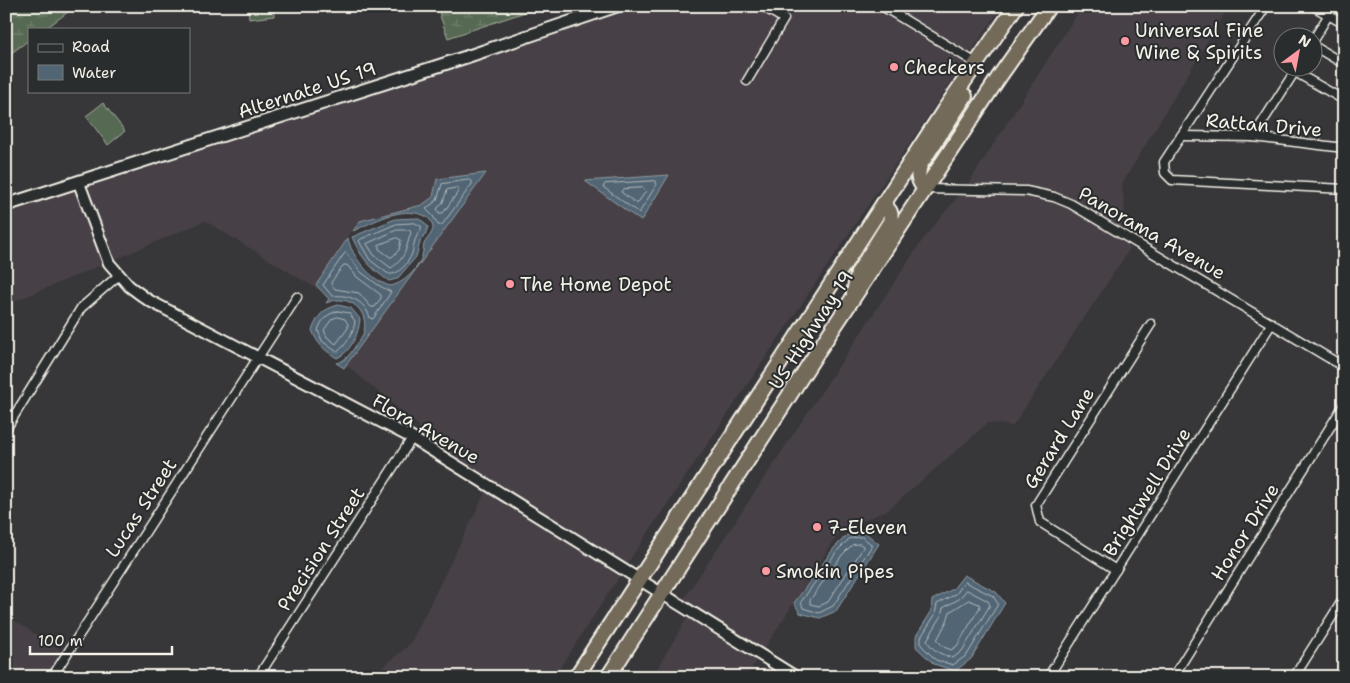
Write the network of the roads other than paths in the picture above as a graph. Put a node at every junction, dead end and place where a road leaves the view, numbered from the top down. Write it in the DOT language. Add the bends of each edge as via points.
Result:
graph roads {
  1 [pos="618,6"];
  2 [pos="762,6"];
  3 [pos="882,6"];
  4 [pos="1016,6"];
  5 [pos="1048,6"];
  6 [pos="1266,6"];
  7 [pos="1313,6"];
  8 [pos="1334,6"];
  9 [pos="1328,15"];
  10 [pos="1344,24"];
  11 [pos="1321,28"];
  12 [pos="996,33"];
  13 [pos="1322,50"];
  14 [pos="976,63"];
  15 [pos="1344,64"];
  16 [pos="1291,78"];
  17 [pos="1309,78"];
  18 [pos="747,81"];
  19 [pos="1344,100"];
  20 [pos="1181,136"];
  21 [pos="1253,137"];
  22 [pos="1344,148"];
  23 [pos="79,183"];
  24 [pos="925,189"];
  25 [pos="1344,189"];
  26 [pos="883,204"];
  27 [pos="6,205"];
  28 [pos="119,275"];
  29 [pos="297,296"];
  30 [pos="852,301"];
  31 [pos="1272,323"];
  32 [pos="1151,324"];
  33 [pos="258,356"];
  34 [pos="1344,367"];
  35 [pos="1344,404"];
  36 [pos="6,429"];
  37 [pos="412,438"];
  38 [pos="1116,570"];
  39 [pos="640,578"];
  40 [pos="662,593"];
  41 [pos="1344,598"];
  42 [pos="52,677"];
  43 [pos="258,677"];
  44 [pos="576,677"];
  45 [pos="608,677"];
  46 [pos="796,677"];
  47 [pos="1048,677"];
  48 [pos="1173,677"];
  49 [pos="1294,677"];
  1 -- 23 [label="main road, Alternate US 19"];
  2 -- 18 [label="street" via="784,19"];
  3 -- 14 [label="street"];
  4 -- 12 [label="highway, US Highway 19"];
  5 -- 24 [label="highway, US Highway 19"];
  6 -- 20 [label="street"];
  7 -- 9 [label="street"];
  8 -- 9 [label="street"];
  9 -- 10 [label="street"];
  9 -- 11 [label="street"];
  12 -- 14 [label="highway, US Highway 19"];
  12 -- 24 [label="highway" via="974,82 920,165 919,182"];
  13 -- 15 [label="street"];
  14 -- 26 [label="highway, US Highway 19"];
  16 -- 21 [label="street"];
  17 -- 19 [label="street"];
  20 -- 21 [label="street, Rattan Drive"];
  20 -- 25 [label="street" via="1164,162 1165,173 1172,180"];
  21 -- 22 [label="street, Rattan Drive"];
  23 -- 27 [label="main road, Alternate US 19"];
  23 -- 28 [label="street, Flora Avenue" via="109,263"];
  24 -- 30 [label="highway, US Highway 19"];
  24 -- 31 [label="street, Panorama Avenue" via="1026,191 1054,197 1088,212"];
  26 -- 30 [label="highway" via="890,210 890,222 858,273"];
  26 -- 39 [label="highway, US Highway 19"];
  28 -- 33 [label="street, Flora Avenue" via="148,300"];
  28 -- 36 [label="street" via="81,308"];
  29 -- 33 [label="street, Lucas Street"];
  30 -- 40 [label="highway, US Highway 19"];
  31 -- 34 [label="street, Panorama Avenue"];
  31 -- 38 [label="street, Brightwell Drive"];
  32 -- 38 [label="street, Gerard Lane" via="1036,505 1040,522"];
  33 -- 37 [label="street, Flora Avenue"];
  33 -- 42 [label="street, Lucas Street"];
  35 -- 48 [label="street, Honor Drive"];
  37 -- 39 [label="street, Flora Avenue"];
  37 -- 43 [label="street, Precision Street"];
  38 -- 47 [label="street, Brightwell Drive"];
  39 -- 40 [label="street, Flora Avenue"];
  39 -- 44 [label="highway, US Highway 19"];
  40 -- 45 [label="highway, US Highway 19"];
  40 -- 46 [label="street, Flora Avenue"];
  41 -- 49 [label="street"];
}
